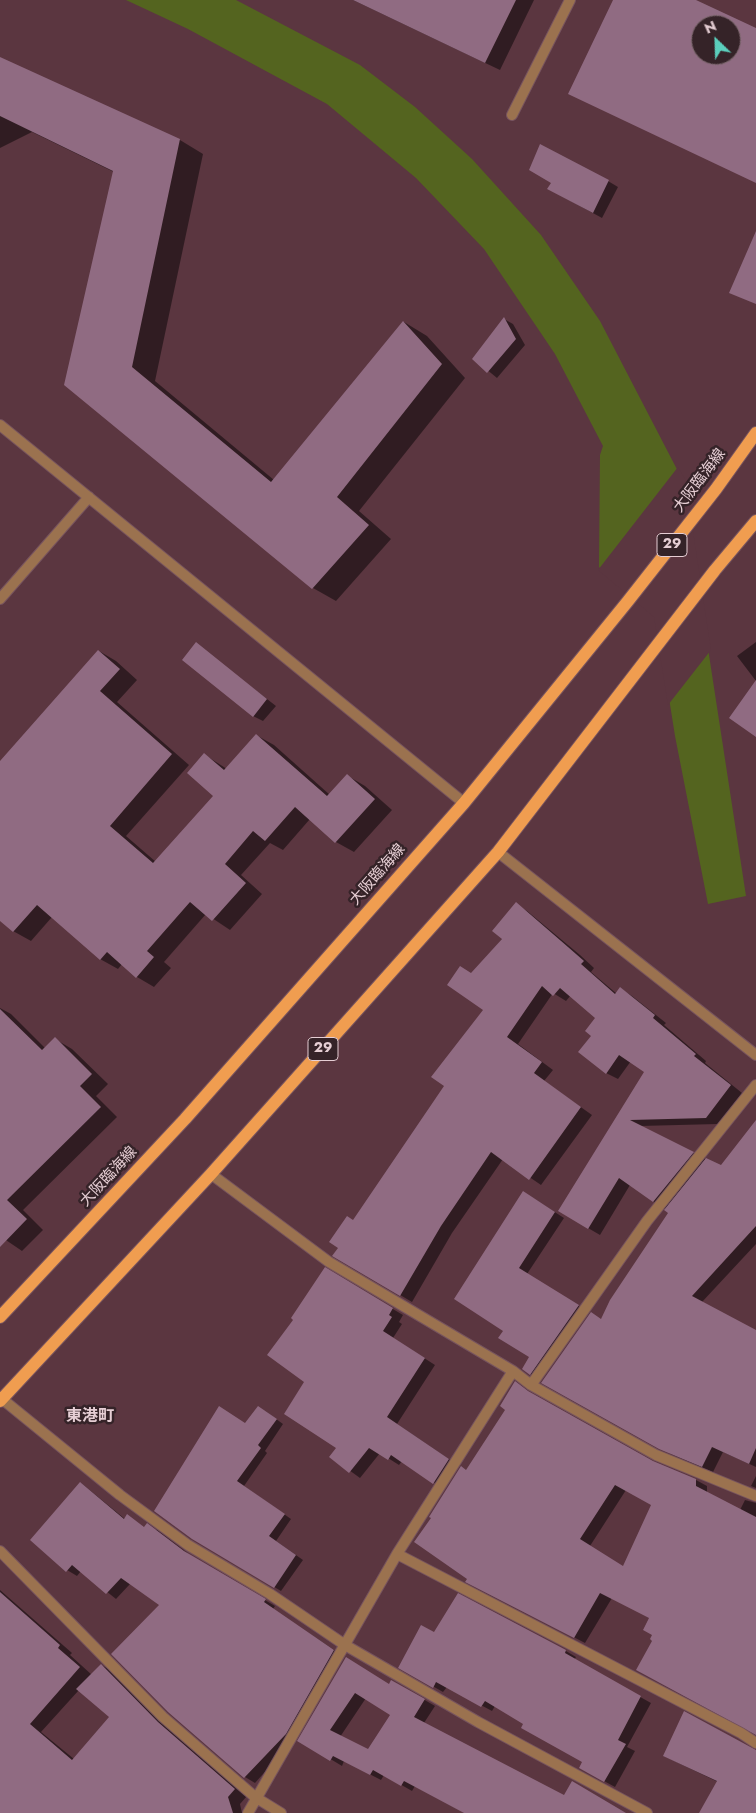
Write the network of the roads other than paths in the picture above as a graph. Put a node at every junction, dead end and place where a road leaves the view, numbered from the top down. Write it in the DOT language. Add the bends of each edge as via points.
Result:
graph roads {
  1 [pos="570,0"];
  2 [pos="512,115"];
  3 [pos="0,425"];
  4 [pos="756,434"];
  5 [pos="89,497"];
  6 [pos="756,522"];
  7 [pos="0,600"];
  8 [pos="464,803"];
  9 [pos="498,852"];
  10 [pos="756,1055"];
  11 [pos="756,1085"];
  12 [pos="211,1174"];
  13 [pos="0,1317"];
  14 [pos="513,1371"];
  15 [pos="531,1385"];
  16 [pos="1,1400"];
  17 [pos="756,1496"];
  18 [pos="0,1551"];
  19 [pos="397,1554"];
  20 [pos="345,1645"];
  21 [pos="756,1743"];
  22 [pos="255,1797"];
  23 [pos="248,1813"];
  24 [pos="281,1813"];
  25 [pos="647,1813"];
  1 -- 2 [label="street"];
  3 -- 5 [label="street"];
  4 -- 8 [label="main road, 大阪臨海線 / 29" via="628,601"];
  5 -- 7 [label="street"];
  5 -- 8 [label="street"];
  6 -- 9 [label="main road, 29" via="715,570"];
  8 -- 13 [label="main road, 大阪臨海線 / 29" via="185,1119"];
  9 -- 10 [label="street"];
  9 -- 12 [label="main road, 29"];
  11 -- 15 [label="street" via="646,1221"];
  12 -- 14 [label="street" via="329,1262"];
  12 -- 16 [label="main road, 29"];
  14 -- 15 [label="street"];
  14 -- 19 [label="street"];
  15 -- 17 [label="street" via="656,1455"];
  16 -- 20 [label="street" via="188,1545 270,1594"];
  18 -- 22 [label="street" via="163,1717"];
  19 -- 20 [label="street"];
  19 -- 21 [label="street"];
  20 -- 22 [label="street"];
  20 -- 25 [label="street" via="478,1722"];
  22 -- 23 [label="street"];
  22 -- 24 [label="street"];
}
